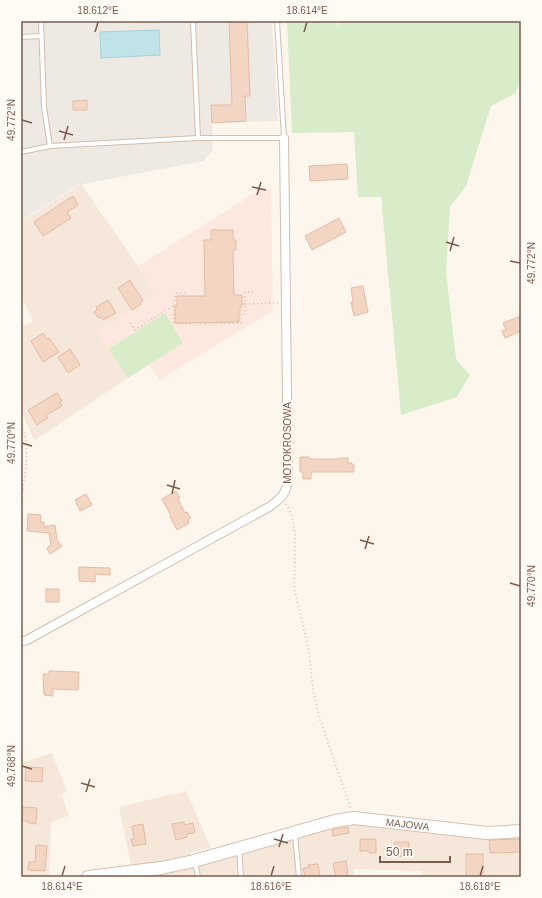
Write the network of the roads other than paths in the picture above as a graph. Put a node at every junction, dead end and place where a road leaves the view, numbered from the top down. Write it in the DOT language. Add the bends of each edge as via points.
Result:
graph roads {
  1 [pos="41,21"];
  2 [pos="193,21"];
  3 [pos="277,21"];
  4 [pos="42,36"];
  5 [pos="21,37"];
  6 [pos="198,138"];
  7 [pos="284,138"];
  8 [pos="50,146"];
  9 [pos="21,152"];
  10 [pos="21,642"];
  11 [pos="295,832"];
  12 [pos="521,832"];
  13 [pos="239,849"];
  14 [pos="194,861"];
  15 [pos="88,877"];
  16 [pos="198,877"];
  17 [pos="241,877"];
  18 [pos="299,877"];
  1 -- 4 [label="lane"];
  2 -- 6 [label="lane"];
  3 -- 7 [label="lane"];
  4 -- 5 [label="lane"];
  4 -- 8 [label="lane" via="44,108"];
  6 -- 7 [label="lane"];
  6 -- 8 [label="lane"];
  7 -- 10 [label="street, MOTOKROSOWA" via="288,482 286,492 262,511"];
  8 -- 9 [label="lane"];
  11 -- 12 [label="street, MAJOWA" via="354,818 488,833"];
  11 -- 13 [label="street, MAJOWA"];
  11 -- 18 [label="lane"];
  13 -- 14 [label="street, MAJOWA"];
  13 -- 17 [label="lane"];
  14 -- 15 [label="street, MAJOWA" via="161,870"];
  14 -- 16 [label="lane"];
}
